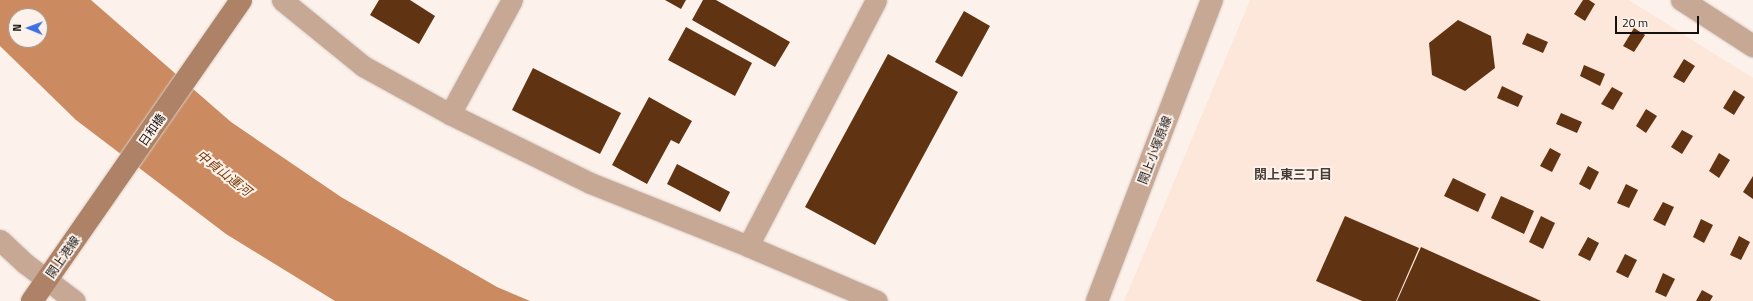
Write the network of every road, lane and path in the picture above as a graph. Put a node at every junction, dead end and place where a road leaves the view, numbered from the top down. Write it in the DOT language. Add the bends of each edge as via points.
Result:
graph roads {
  1 [pos="241,0"];
  2 [pos="282,0"];
  3 [pos="512,0"];
  4 [pos="876,0"];
  5 [pos="1212,0"];
  6 [pos="1682,0"];
  7 [pos="1753,46"];
  8 [pos="450,114"];
  9 [pos="94,214"];
  10 [pos="0,240"];
  11 [pos="748,246"];
  12 [pos="48,279"];
  13 [pos="32,301"];
  14 [pos="75,301"];
  15 [pos="877,301"];
  16 [pos="1098,301"];
  1 -- 9 [label="main road, 日和橋"];
  2 -- 8 [label="street" via="363,66"];
  3 -- 8 [label="street"];
  4 -- 11 [label="street"];
  5 -- 16 [label="street, 閖上小塚原線"];
  6 -- 7 [label="street"];
  8 -- 11 [label="street" via="590,183"];
  9 -- 12 [label="main road, 閖上港線"];
  10 -- 12 [label="street" via="26,264"];
  11 -- 15 [label="street"];
  12 -- 13 [label="main road, 閖上港線"];
  12 -- 14 [label="street"];
}
